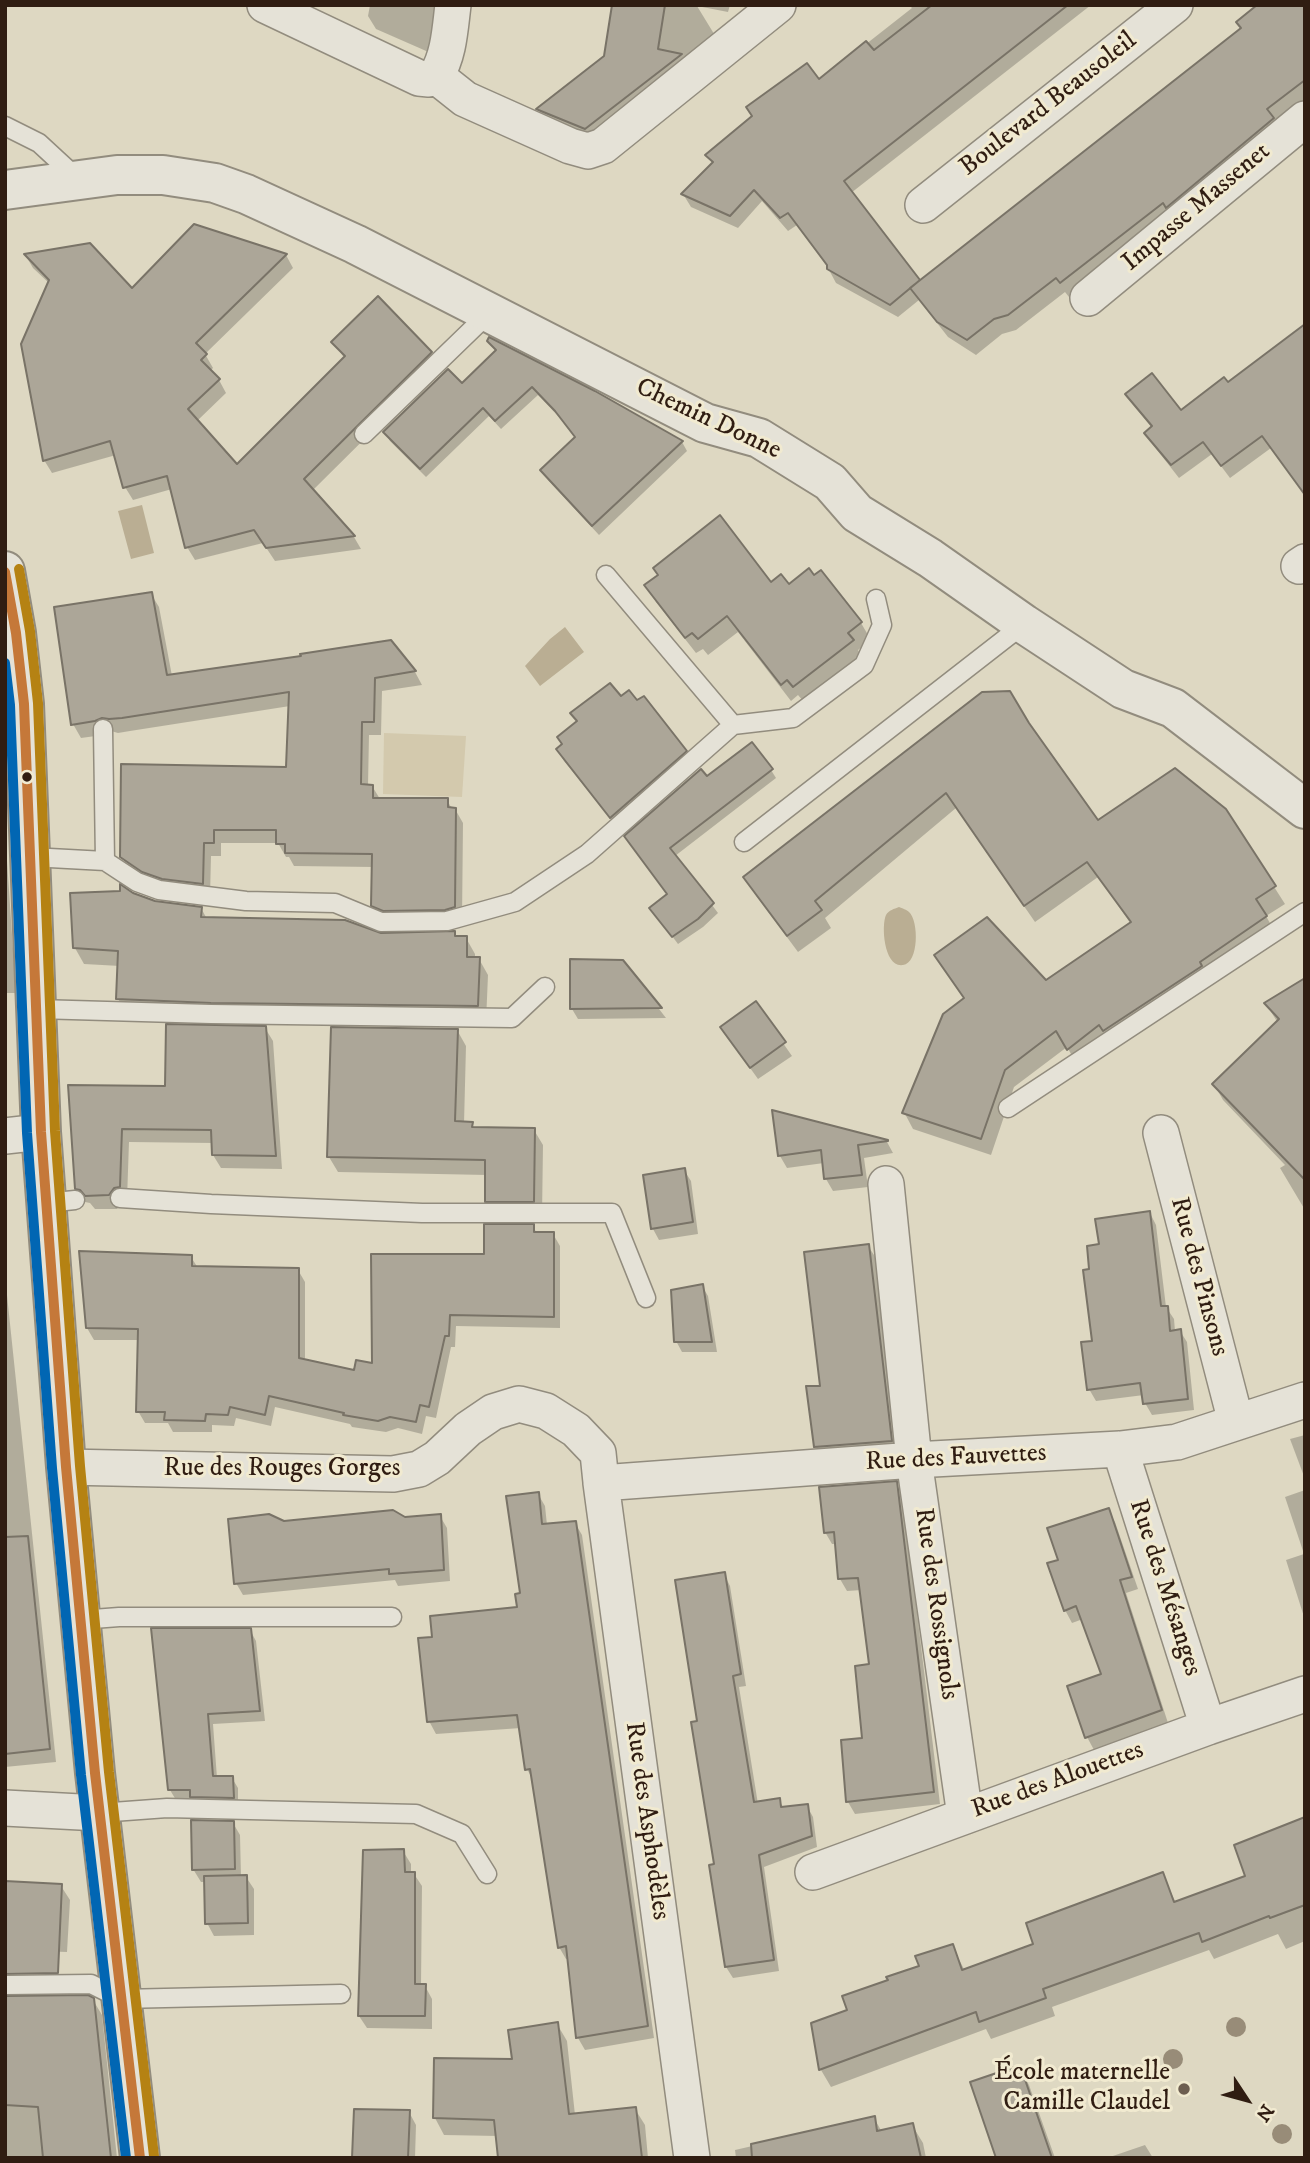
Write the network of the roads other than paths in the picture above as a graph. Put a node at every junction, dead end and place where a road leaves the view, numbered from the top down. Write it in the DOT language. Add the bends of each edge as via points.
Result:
graph roads {
  1 [pos="265,5"];
  2 [pos="453,5"];
  3 [pos="778,5"];
  4 [pos="1175,5"];
  5 [pos="436,76"];
  6 [pos="1305,119"];
  7 [pos="5,126"];
  8 [pos="81,181"];
  9 [pos="12,195"];
  10 [pos="923,205"];
  11 [pos="1088,298"];
  12 [pos="490,312"];
  13 [pos="363,434"];
  14 [pos="5,571"];
  15 [pos="606,575"];
  16 [pos="876,599"];
  17 [pos="1024,624"];
  18 [pos="733,725"];
  19 [pos="103,729"];
  20 [pos="1305,809"];
  21 [pos="744,842"];
  22 [pos="31,857"];
  23 [pos="105,861"];
  24 [pos="1305,912"];
  25 [pos="545,987"];
  26 [pos="37,1009"];
  27 [pos="1008,1108"];
  28 [pos="1161,1133"];
  29 [pos="23,1134"];
  30 [pos="886,1184"];
  31 [pos="120,1198"];
  32 [pos="646,1298"];
  33 [pos="1305,1400"];
  34 [pos="1236,1422"];
  35 [pos="1120,1449"];
  36 [pos="914,1460"];
  37 [pos="66,1467"];
  38 [pos="601,1483"];
  39 [pos="392,1617"];
  40 [pos="80,1620"];
  41 [pos="1305,1694"];
  42 [pos="1208,1727"];
  43 [pos="5,1808"];
  44 [pos="99,1813"];
  45 [pos="965,1816"];
  46 [pos="813,1872"];
  47 [pos="487,1874"];
  48 [pos="5,1985"];
  49 [pos="341,1994"];
  50 [pos="121,1999"];
  51 [pos="140,2158"];
  52 [pos="692,2158"];
  1 -- 5 [label="street" via="419,78"];
  2 -- 5 [label="street" via="443,65"];
  3 -- 5 [label="street" via="603,146 588,151 465,99"];
  4 -- 10 [label="street, Boulevard Beausoleil"];
  6 -- 11 [label="street, Impasse Massenet"];
  7 -- 8 [label="lane" via="39,143"];
  8 -- 9 [label="street, Chemin Donne"];
  8 -- 12 [label="street, Chemin Donne" via="163,175 215,183 355,244"];
  12 -- 13 [label="lane"];
  12 -- 17 [label="street, Chemin Donne" via="705,423 759,438 830,482 857,513"];
  14 -- 22 [label="street" via="24,704"];
  15 -- 18 [label="lane"];
  16 -- 18 [label="lane" via="882,625 864,665 793,718"];
  17 -- 20 [label="street, Chemin Donne" via="1123,689 1173,708"];
  17 -- 21 [label="lane"];
  18 -- 23 [label="lane" via="587,854 515,902 447,921 381,922 335,902 246,901 159,891"];
  19 -- 23 [label="lane"];
  22 -- 23 [label="lane"];
  22 -- 26 [label="street"];
  24 -- 27 [label="lane"];
  25 -- 26 [label="lane" via="512,1018"];
  26 -- 29 [label="street"];
  28 -- 34 [label="street, Rue des Pinsons"];
  29 -- 37 [label="street" via="61,1202"];
  30 -- 36 [label="street, Rue des Rossignols"];
  31 -- 32 [label="lane" via="422,1213 612,1213"];
  33 -- 34 [label="street, Rue des Fauvettes"];
  34 -- 35 [label="street, Rue des Fauvettes" via="1177,1442"];
  35 -- 36 [label="street, Rue des Fauvettes"];
  35 -- 42 [label="street, Rue des Mésanges"];
  36 -- 38 [label="street, Rue des Fauvettes"];
  36 -- 45 [label="street, Rue des Rossignols"];
  37 -- 38 [label="street, Rue des Rouges Gorges" via="393,1474 419,1469 493,1412 519,1404 546,1411 576,1430 598,1453"];
  37 -- 40 [label="street"];
  38 -- 52 [label="street, Rue des Asphodèles"];
  39 -- 40 [label="lane"];
  40 -- 44 [label="street"];
  41 -- 42 [label="street, Rue des Alouettes"];
  42 -- 45 [label="street, Rue des Alouettes"];
  43 -- 44 [label="street"];
  44 -- 47 [label="lane" via="167,1808 416,1814 462,1834"];
  44 -- 50 [label="street"];
  45 -- 46 [label="street, Rue des Alouettes"];
  48 -- 50 [label="lane" via="91,1984"];
  49 -- 50 [label="lane"];
  50 -- 51 [label="street"];
}
